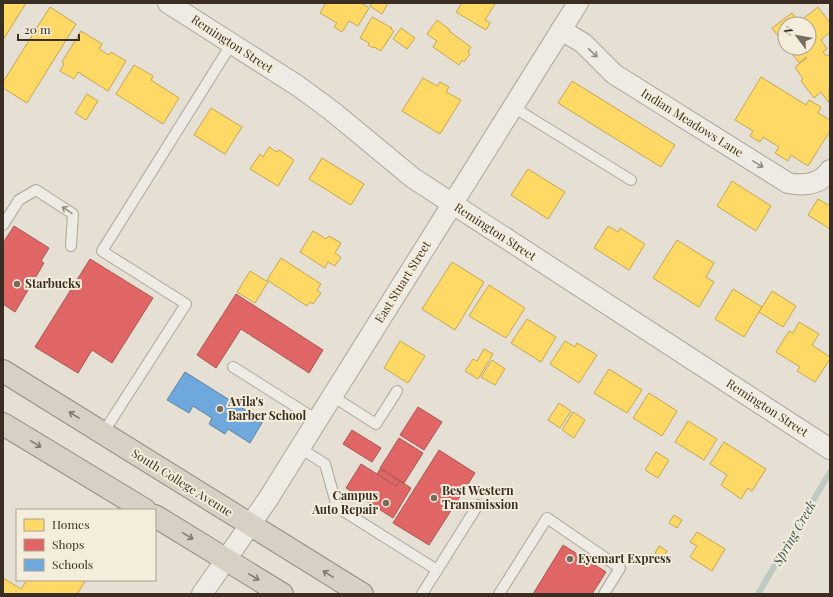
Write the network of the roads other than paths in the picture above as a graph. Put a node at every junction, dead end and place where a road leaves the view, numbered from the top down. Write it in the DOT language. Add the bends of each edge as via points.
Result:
graph roads {
  1 [pos="168,3"];
  2 [pos="578,3"];
  3 [pos="562,30"];
  4 [pos="232,44"];
  5 [pos="513,107"];
  6 [pos="830,170"];
  7 [pos="631,180"];
  8 [pos="452,204"];
  9 [pos="3,224"];
  10 [pos="71,246"];
  11 [pos="233,367"];
  12 [pos="3,371"];
  13 [pos="398,391"];
  14 [pos="332,396"];
  15 [pos="317,420"];
  16 [pos="3,424"];
  17 [pos="103,433"];
  18 [pos="300,448"];
  19 [pos="830,449"];
  20 [pos="478,505"];
  21 [pos="143,509"];
  22 [pos="156,517"];
  23 [pos="250,525"];
  24 [pos="226,560"];
  25 [pos="438,570"];
  26 [pos="202,594"];
  27 [pos="282,594"];
  28 [pos="362,594"];
  29 [pos="422,594"];
  30 [pos="499,594"];
  31 [pos="604,594"];
  1 -- 4 [label="street, Remington Street"];
  2 -- 3 [label="street, East Stuart Street"];
  3 -- 5 [label="street, East Stuart Street"];
  3 -- 6 [label="street, Indian Meadows Lane, one-way" via="583,43 614,74 788,183 803,186 828,174"];
  4 -- 8 [label="street, Remington Street" via="332,111 413,178"];
  4 -- 17 [label="lane" via="102,251 186,304"];
  5 -- 7 [label="lane"];
  5 -- 8 [label="street, East Stuart Street"];
  8 -- 14 [label="street, East Stuart Street"];
  8 -- 19 [label="street, Remington Street"];
  10 -- 9 [label="lane, one-way" via="72,214 36,190 19,200"];
  11 -- 15 [label="lane"];
  17 -- 12 [label="highway, South College Avenue, one-way"];
  13 -- 14 [label="lane" via="376,424"];
  14 -- 15 [label="street, East Stuart Street"];
  15 -- 18 [label="street, East Stuart Street"];
  16 -- 21 [label="highway, one-way"];
  17 -- 23 [label="highway, South College Avenue"];
  18 -- 23 [label="street, East Stuart Street"];
  18 -- 25 [label="lane" via="325,464 337,507"];
  20 -- 25 [label="lane"];
  22 -- 24 [label="highway, one-way"];
  23 -- 24 [label="street, East Stuart Street"];
  28 -- 23 [label="highway, South College Avenue, one-way"];
  24 -- 26 [label="street, East Stuart Street"];
  24 -- 27 [label="highway, one-way"];
  25 -- 29 [label="lane"];
  30 -- 31 [label="lane" via="547,518 620,568"];
}
